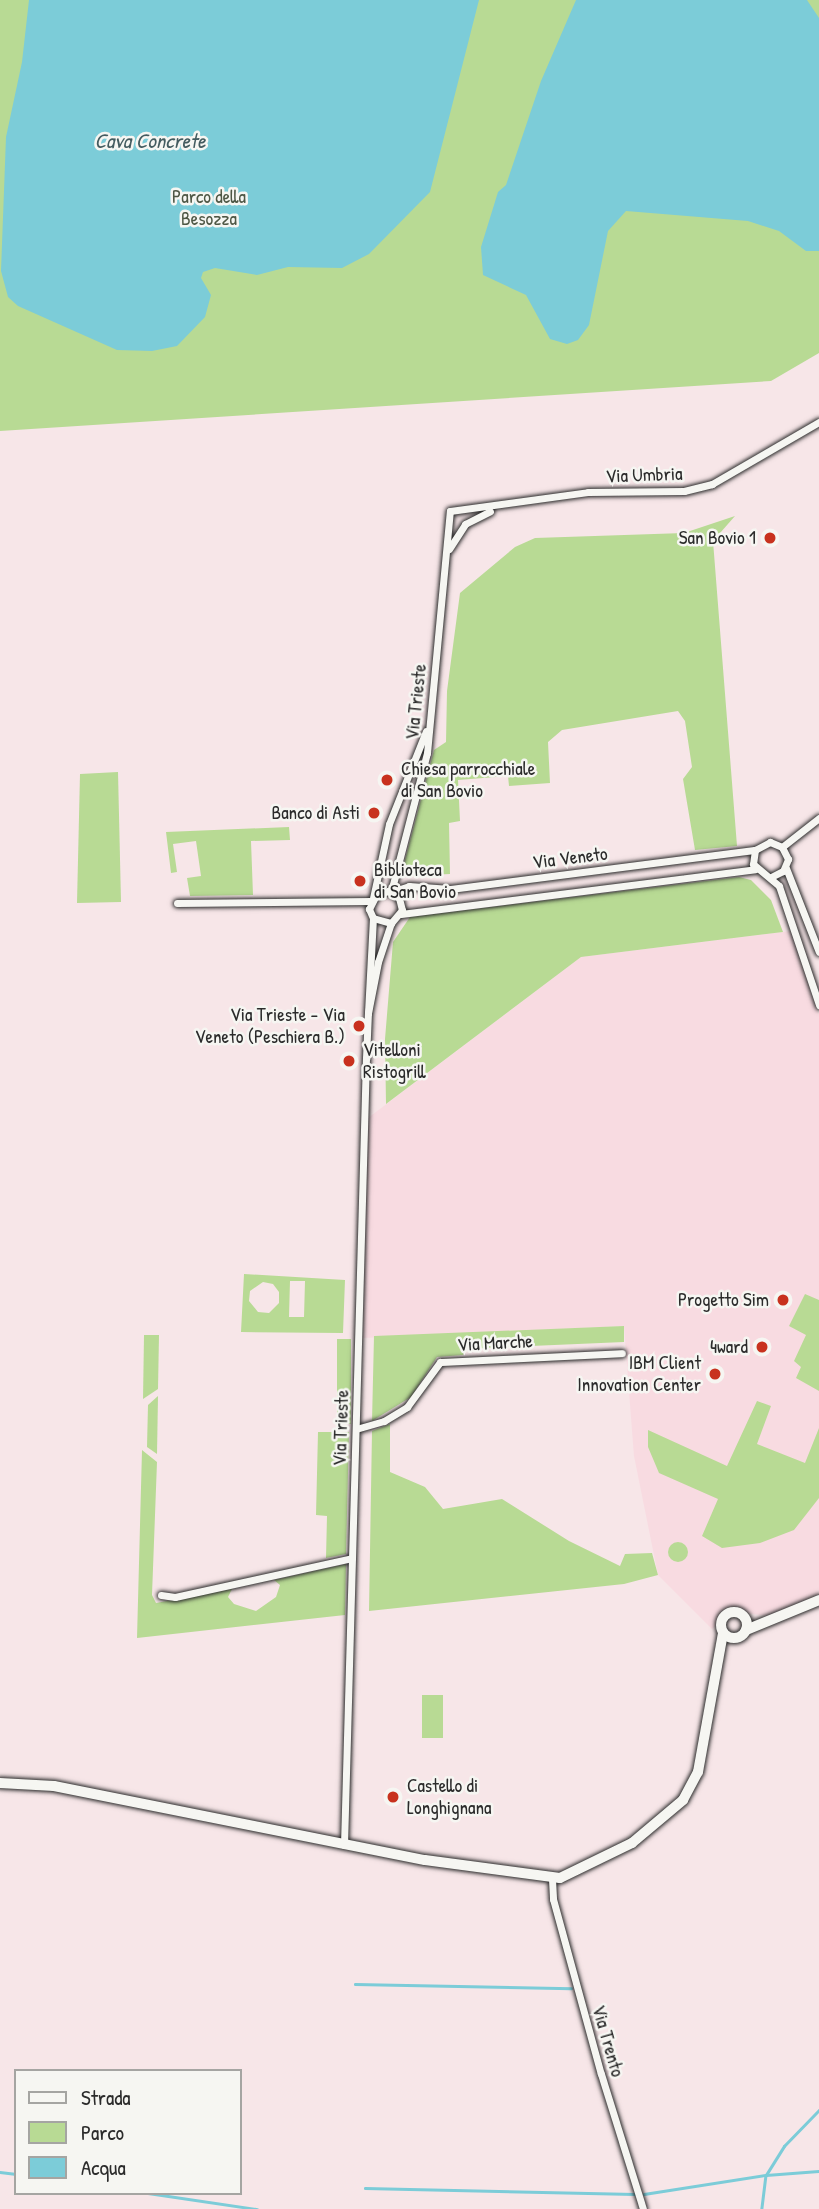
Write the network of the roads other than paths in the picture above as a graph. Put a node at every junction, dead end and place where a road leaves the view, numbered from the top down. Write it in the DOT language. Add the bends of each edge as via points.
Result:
graph roads {
  1 [pos="819,422"];
  2 [pos="497,508"];
  3 [pos="450,511"];
  4 [pos="446,555"];
  5 [pos="429,724"];
  6 [pos="819,818"];
  7 [pos="782,847"];
  8 [pos="755,850"];
  9 [pos="786,868"];
  10 [pos="755,869"];
  11 [pos="771,877"];
  12 [pos="391,892"];
  13 [pos="372,900"];
  14 [pos="177,904"];
  15 [pos="401,914"];
  16 [pos="373,918"];
  17 [pos="391,923"];
  18 [pos="819,952"];
  19 [pos="819,1005"];
  20 [pos="368,1013"];
  21 [pos="622,1353"];
  22 [pos="356,1429"];
  23 [pos="352,1558"];
  24 [pos="161,1595"];
  25 [pos="819,1600"];
  26 [pos="744,1618"];
  27 [pos="768,1619"];
  28 [pos="746,1630"];
  29 [pos="727,1635"];
  30 [pos="0,1783"];
  31 [pos="344,1844"];
  32 [pos="552,1879"];
  33 [pos="643,2209"];
  1 -- 2 [label="street, Via Umbria" via="738,470 694,489 588,492"];
  2 -- 3 [label="street, Via Umbria"];
  2 -- 4 [label="street, Via Umbria" via="465,524"];
  3 -- 4 [label="street, Via Trieste"];
  4 -- 5 [label="street, Via Trieste"];
  5 -- 12 [label="street, Via Trieste" via="427,753"];
  5 -- 13 [label="street" via="389,824"];
  6 -- 7 [label="street"];
  7 -- 8 [label="street" via="766,842"];
  7 -- 9 [label="street"];
  8 -- 10 [label="street"];
  8 -- 12 [label="street, Via Veneto" via="450,889 409,886"];
  9 -- 11 [label="street"];
  9 -- 18 [label="street"];
  10 -- 11 [label="street"];
  10 -- 15 [label="street, Via Veneto"];
  11 -- 19 [label="street" via="786,903"];
  12 -- 13 [label="street"];
  12 -- 15 [label="street" via="400,900"];
  13 -- 14 [label="street"];
  13 -- 16 [label="street"];
  15 -- 17 [label="street"];
  16 -- 17 [label="street"];
  16 -- 20 [label="street"];
  17 -- 20 [label="street"];
  20 -- 22 [label="street, Via Trieste"];
  21 -- 22 [label="street, Via Marche" via="440,1362 407,1407 384,1421"];
  22 -- 23 [label="street, Via Trieste"];
  23 -- 24 [label="street" via="175,1597"];
  23 -- 31 [label="street, Via Trieste"];
  25 -- 27 [label="street"];
  26 -- 27 [label="street"];
  26 -- 28 [label="street"];
  26 -- 29 [label="street" via="727,1614 721,1624"];
  27 -- 28 [label="street"];
  28 -- 29 [label="street"];
  29 -- 32 [label="street" via="720,1649 698,1772 683,1800 663,1821 620,1850 577,1873"];
  30 -- 31 [label="street" via="54,1786"];
  31 -- 32 [label="street"];
  32 -- 33 [label="street, Via Trento" via="574,1977"];
}
